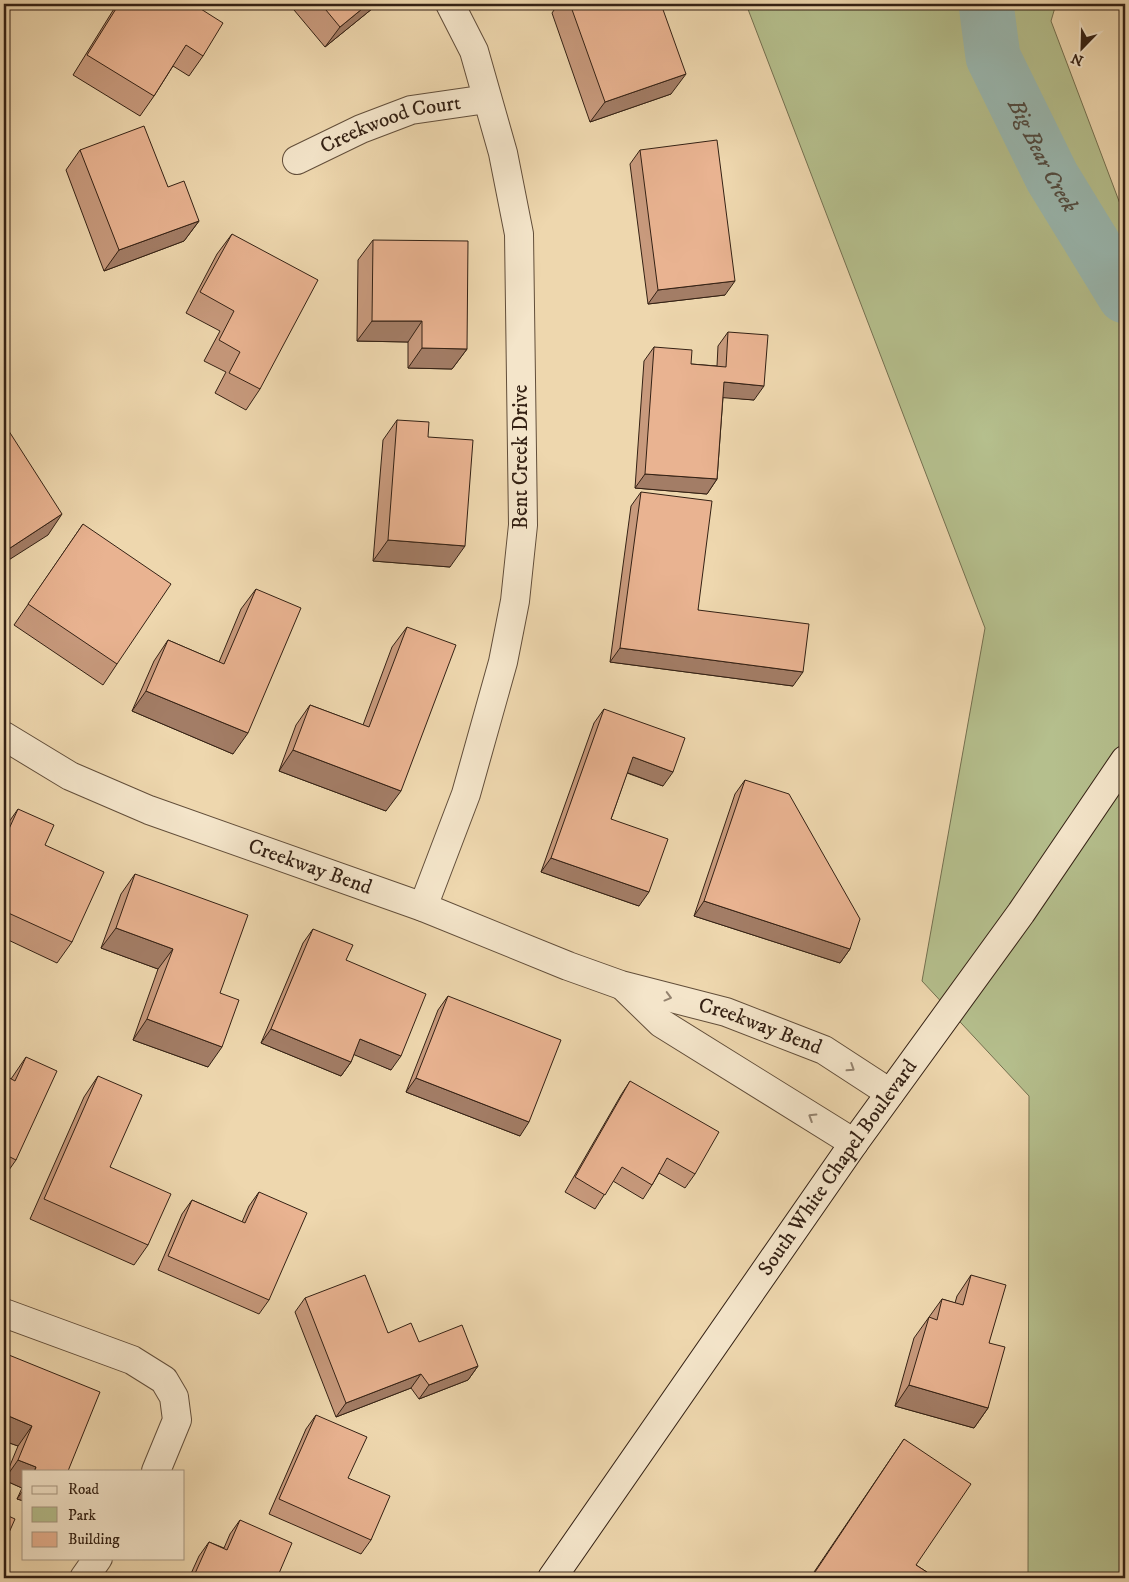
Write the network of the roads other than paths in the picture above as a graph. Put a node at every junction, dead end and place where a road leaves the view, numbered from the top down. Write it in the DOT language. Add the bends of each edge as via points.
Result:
graph roads {
  1 [pos="450,4"];
  2 [pos="487,99"];
  3 [pos="297,160"];
  4 [pos="4,736"];
  5 [pos="1125,760"];
  6 [pos="423,907"];
  7 [pos="621,985"];
  8 [pos="890,1093"];
  9 [pos="854,1143"];
  10 [pos="4,1313"];
  11 [pos="156,1470"];
  12 [pos="97,1560"];
  13 [pos="84,1578"];
  14 [pos="552,1578"];
  1 -- 2 [label="street, Bent Creek Drive" via="474,51"];
  2 -- 3 [label="street, Creekwood Court" via="411,110 361,129"];
  2 -- 6 [label="street, Bent Creek Drive" via="503,153 519,234 523,525 515,601 503,662 466,794"];
  4 -- 6 [label="street, Creekway Bend" via="70,776 149,810"];
  5 -- 8 [label="street, South White Chapel Boulevard" via="1021,913"];
  6 -- 7 [label="street, Creekway Bend"];
  7 -- 8 [label="street, Creekway Bend, one-way" via="726,1012 824,1050"];
  9 -- 7 [label="street, Creekway Bend, one-way" via="661,1022"];
  8 -- 9 [label="street, South White Chapel Boulevard"];
  9 -- 14 [label="street, South White Chapel Boulevard"];
  10 -- 11 [label="street" via="132,1360 164,1380 174,1397 177,1420"];
  12 -- 13 [label="street"];
}
